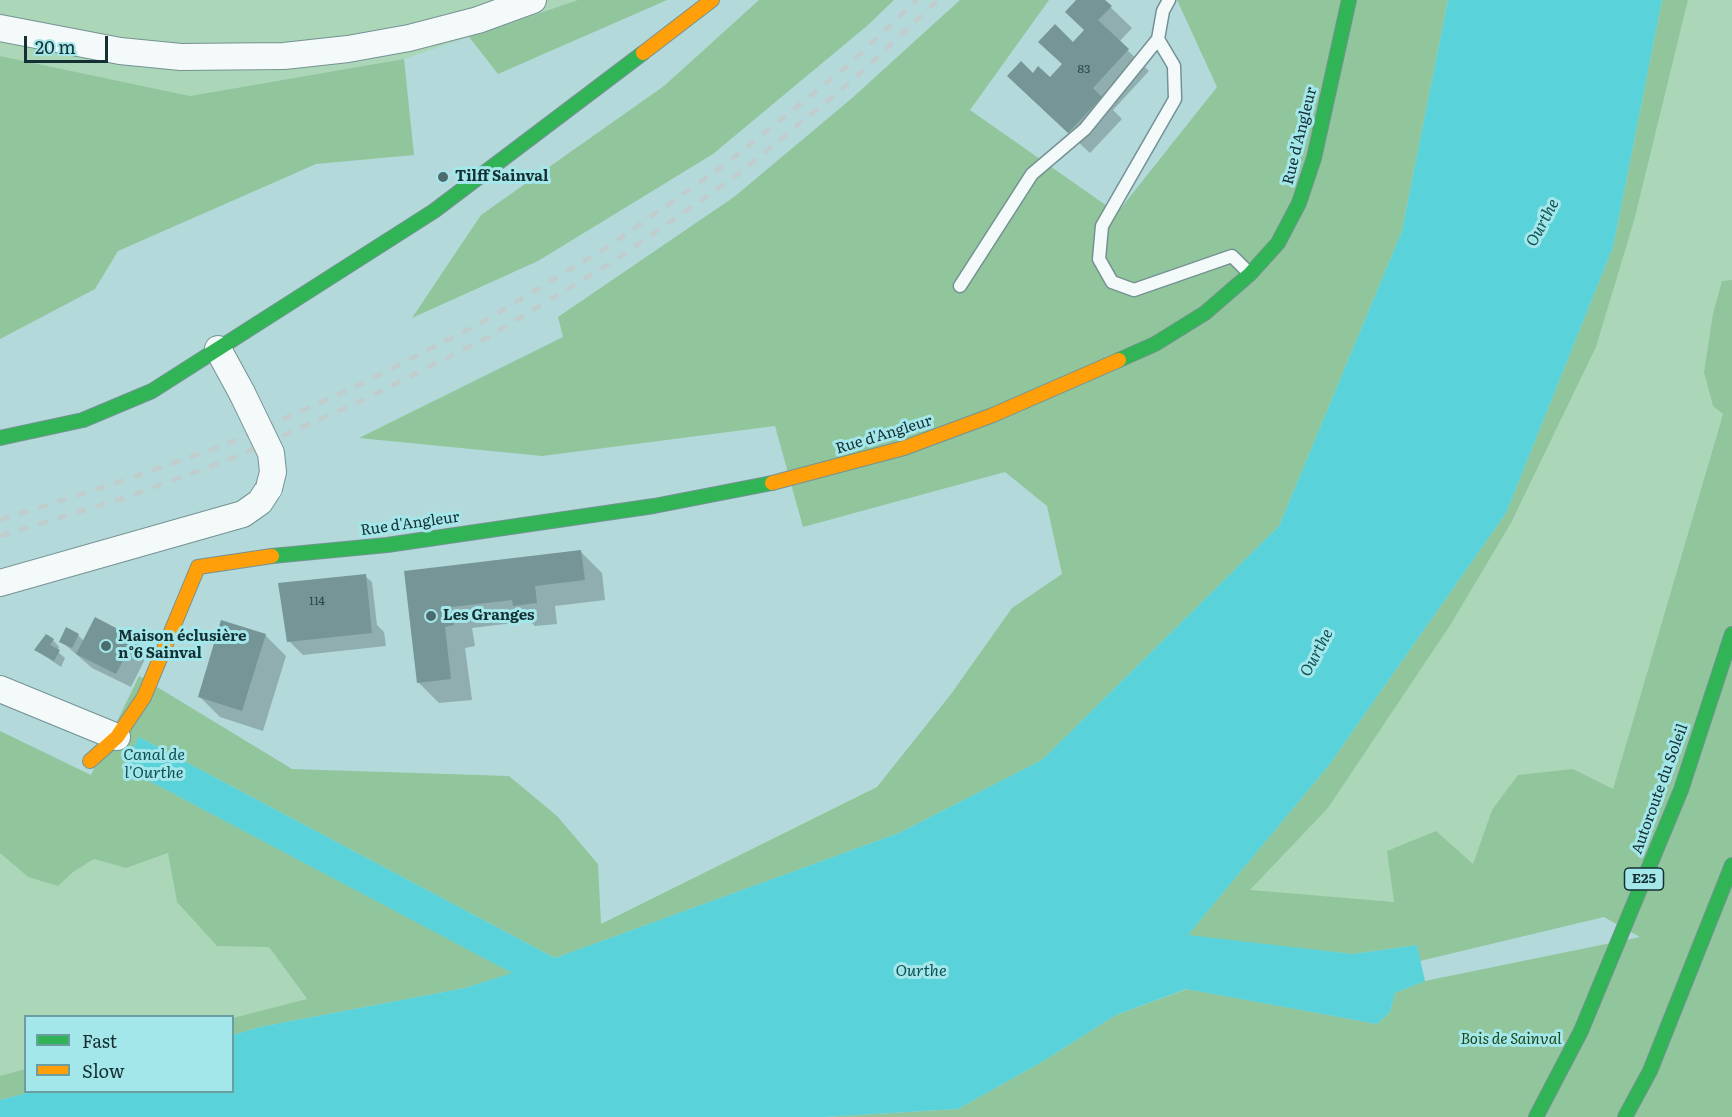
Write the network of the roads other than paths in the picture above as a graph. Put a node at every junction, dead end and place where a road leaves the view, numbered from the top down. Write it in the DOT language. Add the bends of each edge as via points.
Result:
graph roads {
  1 [pos="532,0"];
  2 [pos="712,0"];
  3 [pos="1169,0"];
  4 [pos="1349,0"];
  5 [pos="0,28"];
  6 [pos="1158,39"];
  7 [pos="1250,274"];
  8 [pos="960,286"];
  9 [pos="218,349"];
  10 [pos="0,438"];
  11 [pos="0,584"];
  12 [pos="1732,633"];
  13 [pos="0,689"];
  14 [pos="117,737"];
  15 [pos="90,761"];
  16 [pos="1732,866"];
  17 [pos="1536,1117"];
  18 [pos="1626,1117"];
  1 -- 5 [label="street" via="478,20 409,38 284,56 181,57 120,51"];
  2 -- 9 [label="main road" via="434,211"];
  3 -- 6 [label="lane"];
  4 -- 7 [label="main road, Rue d'Angleur" via="1314,158 1299,203 1278,243"];
  6 -- 7 [label="lane" via="1174,66 1174,99 1102,226 1099,259 1112,282 1134,290 1232,256"];
  6 -- 8 [label="lane" via="1085,129 1032,174"];
  7 -- 14 [label="main road, Rue d'Angleur" via="1204,313 1155,344 993,415 904,448 827,470 654,506 198,567 144,698"];
  9 -- 10 [label="main road" via="152,391 83,420"];
  9 -- 11 [label="street, bridge" via="271,453 273,472 260,502 243,514"];
  12 -- 17 [label="main road, Autoroute du Soleil / E25" via="1680,790 1581,1031"];
  13 -- 14 [label="street"];
  14 -- 15 [label="main road"];
  16 -- 18 [label="main road" via="1650,1071"];
}
